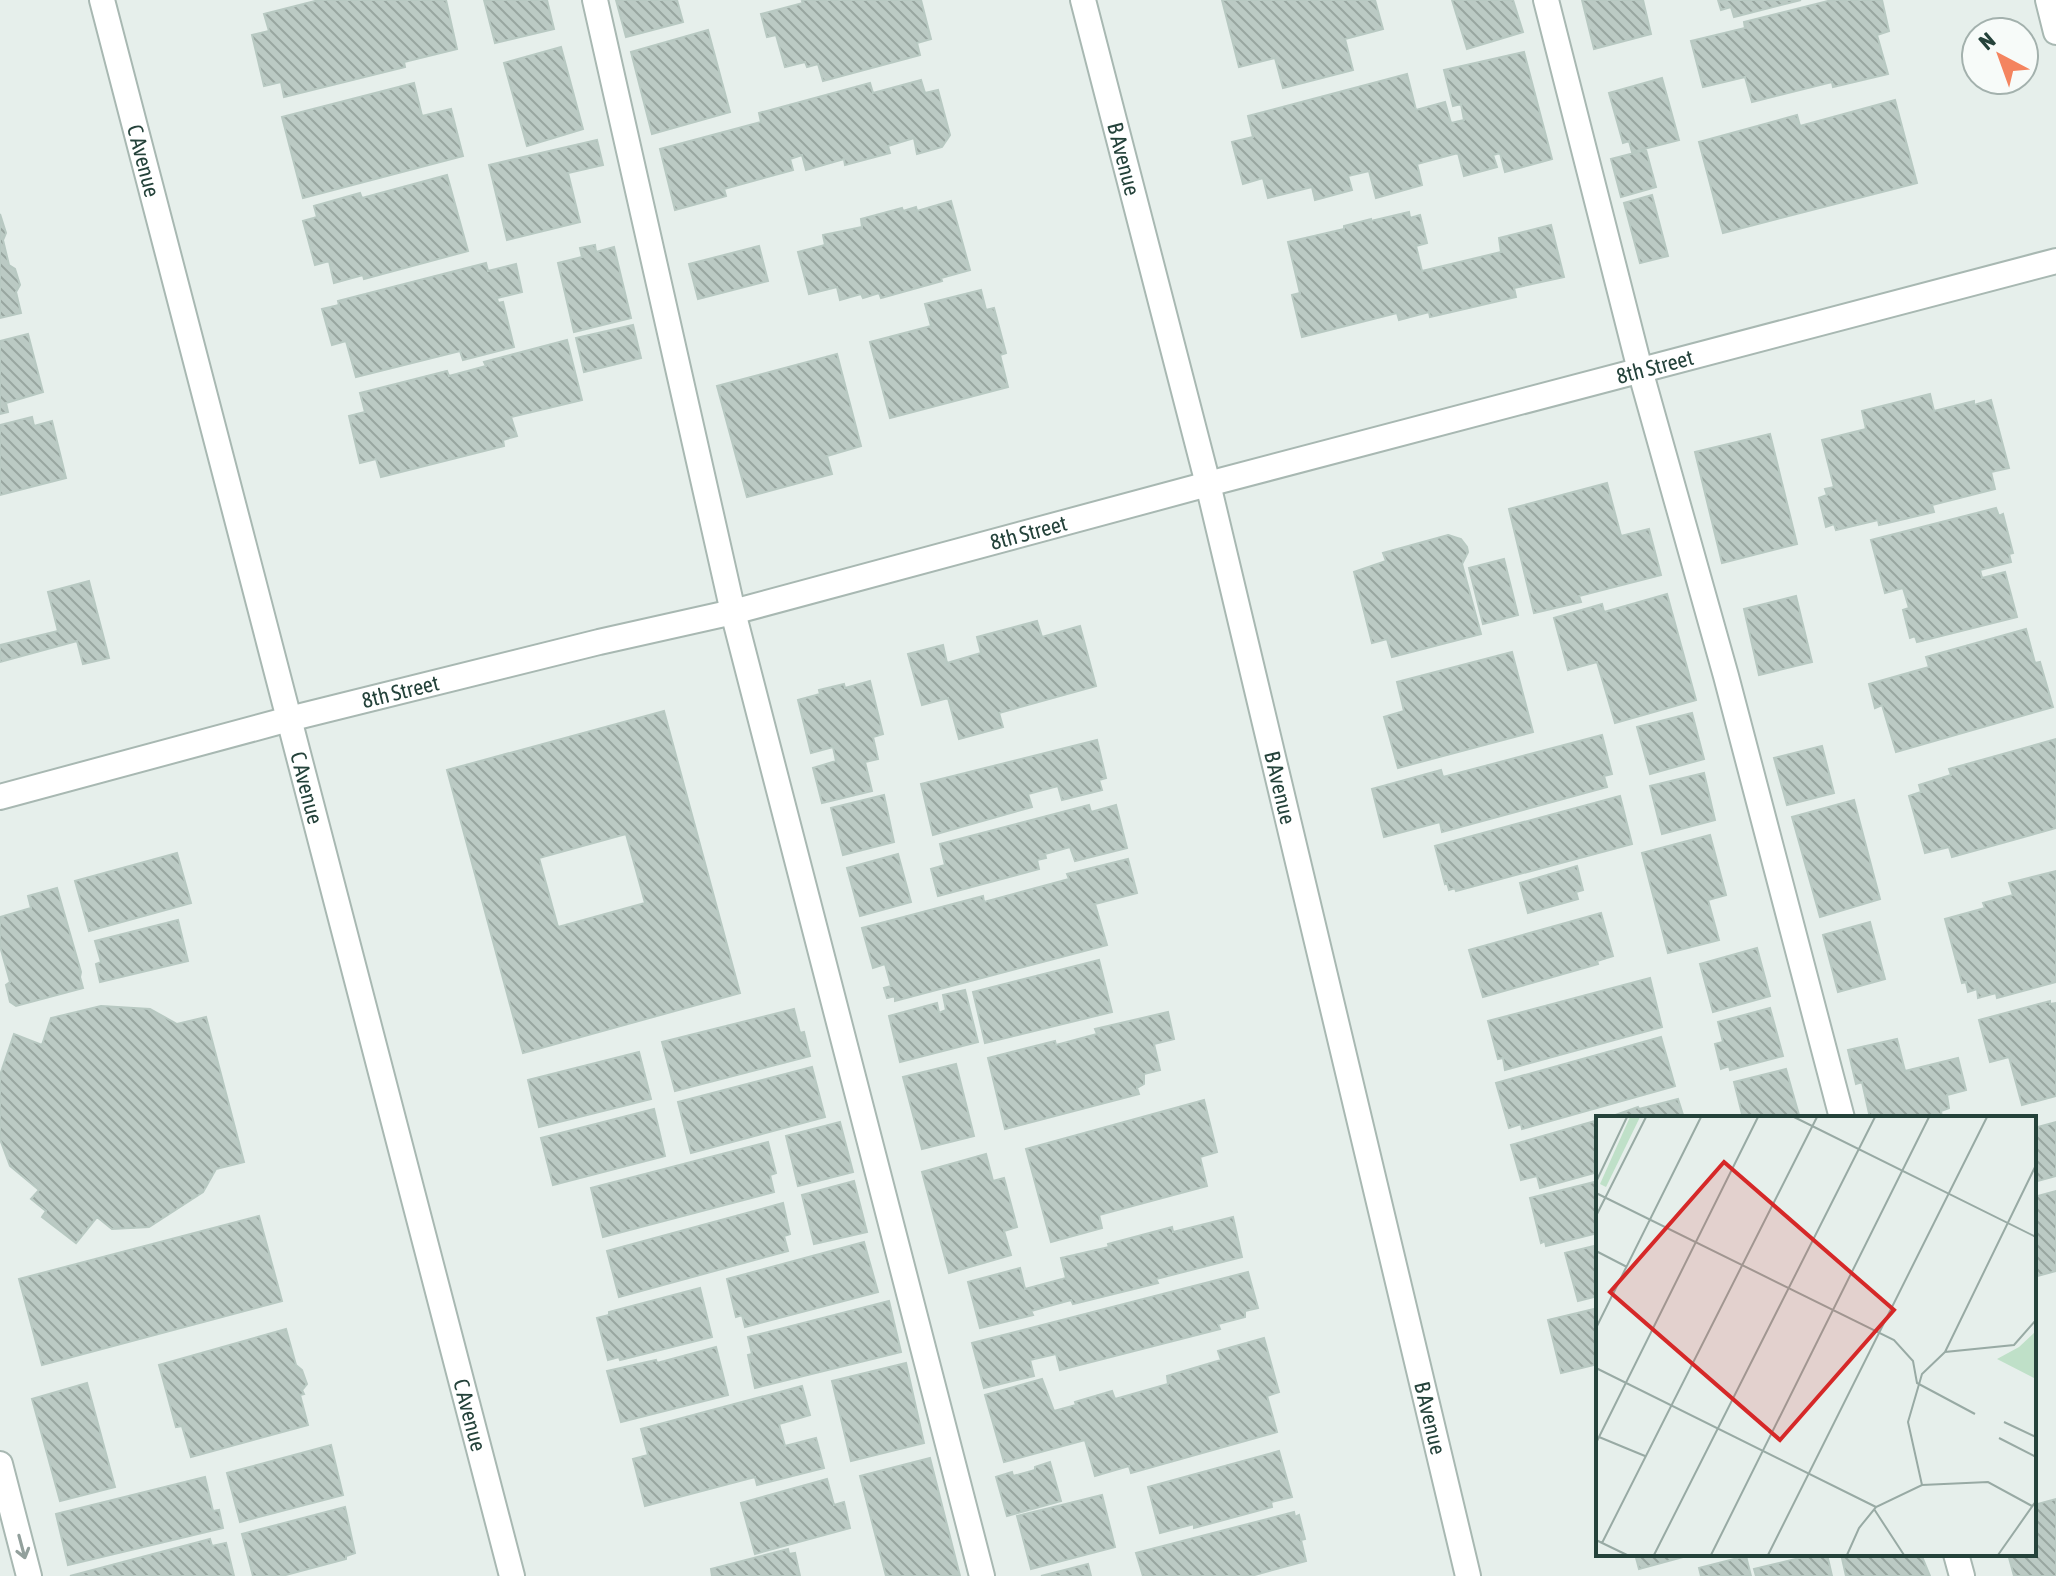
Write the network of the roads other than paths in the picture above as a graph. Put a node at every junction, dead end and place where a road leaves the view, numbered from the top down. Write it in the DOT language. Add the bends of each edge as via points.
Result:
graph roads {
  1 [pos="102,0"];
  2 [pos="595,0"];
  3 [pos="1083,0"];
  4 [pos="1546,0"];
  5 [pos="2048,0"];
  6 [pos="2056,32"];
  7 [pos="2056,261"];
  8 [pos="1640,370"];
  9 [pos="1208,484"];
  10 [pos="733,612"];
  11 [pos="289,719"];
  12 [pos="0,797"];
  13 [pos="1841,1116"];
  14 [pos="0,1464"];
  15 [pos="1957,1556"];
  16 [pos="29,1576"];
  17 [pos="512,1576"];
  18 [pos="982,1576"];
  19 [pos="1468,1576"];
  20 [pos="1962,1576"];
  1 -- 11 [label="street, C Avenue"];
  2 -- 10 [label="street"];
  3 -- 9 [label="street, B Avenue"];
  4 -- 8 [label="street"];
  5 -- 6 [label="street"];
  7 -- 8 [label="street, 8th Street"];
  8 -- 9 [label="street, 8th Street"];
  8 -- 13 [label="street"];
  9 -- 10 [label="street, 8th Street"];
  9 -- 19 [label="street, B Avenue"];
  10 -- 11 [label="street, 8th Street"];
  10 -- 18 [label="street"];
  11 -- 12 [label="street, 8th Street"];
  11 -- 17 [label="street, C Avenue"];
  14 -- 16 [label="street, one-way"];
  15 -- 20 [label="street"];
}
